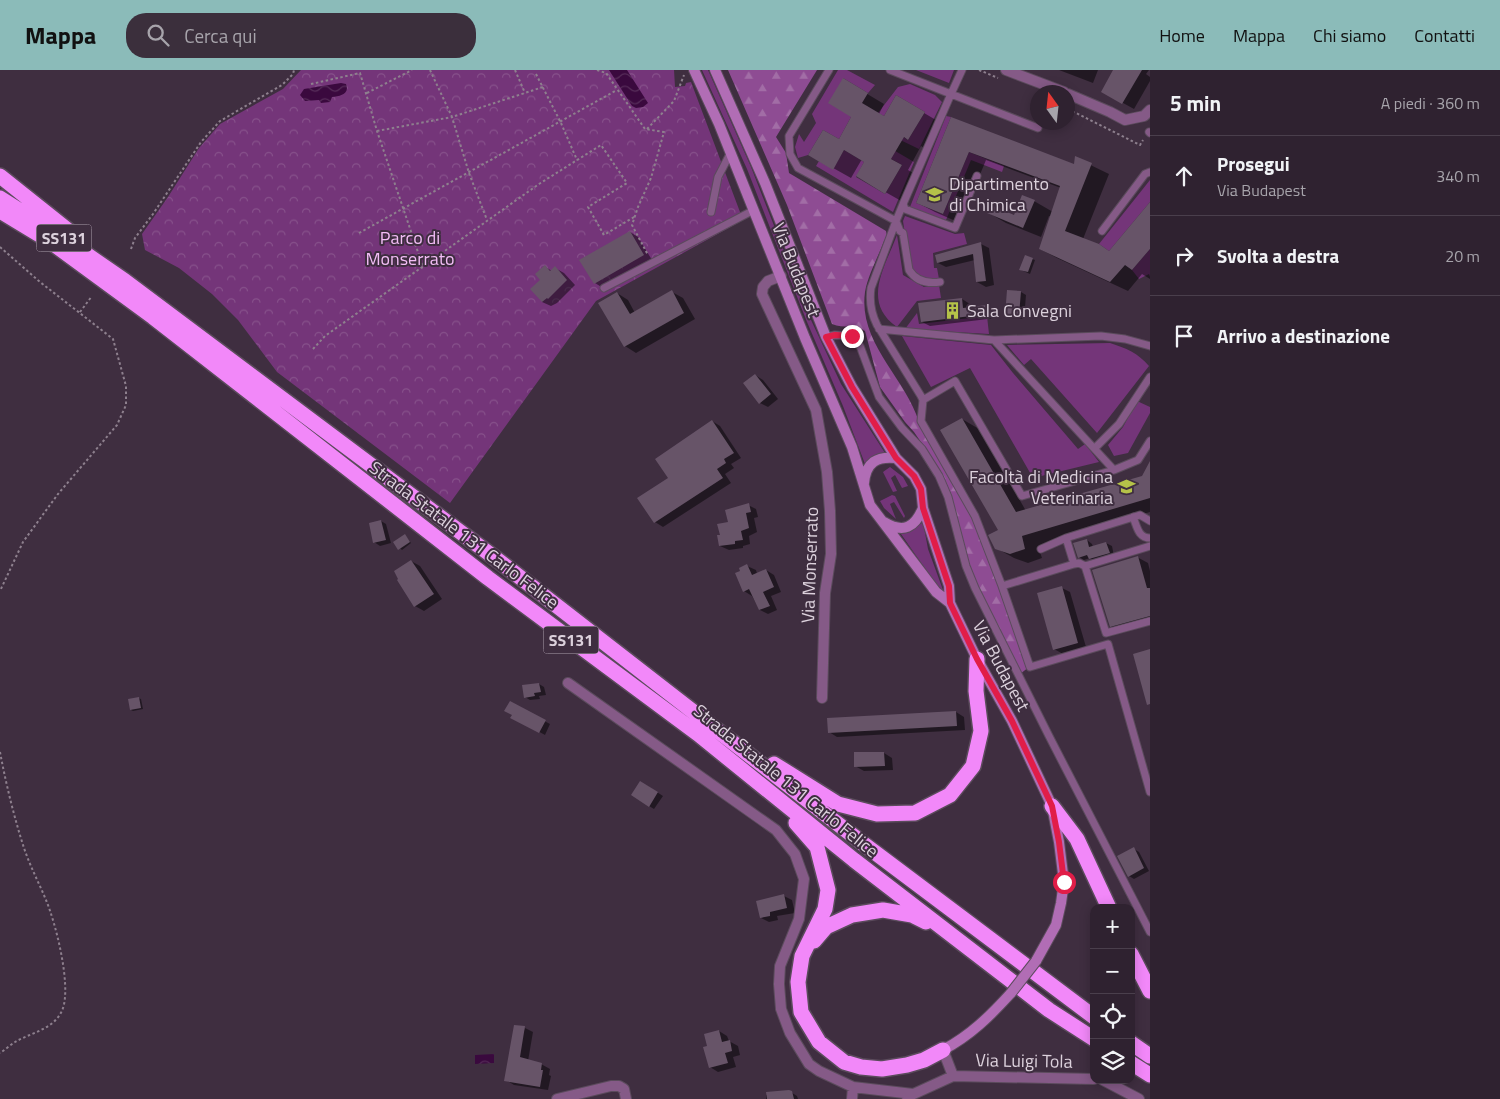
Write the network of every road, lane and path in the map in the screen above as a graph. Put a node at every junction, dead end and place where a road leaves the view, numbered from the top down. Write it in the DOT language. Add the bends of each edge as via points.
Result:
graph roads {
  1 [pos="294,70"];
  2 [pos="412,70"];
  3 [pos="430,70"];
  4 [pos="515,70"];
  5 [pos="597,70"];
  6 [pos="715,70"];
  7 [pos="829,70"];
  8 [pos="890,70"];
  9 [pos="962,70"];
  10 [pos="1006,70"];
  11 [pos="689,71"];
  12 [pos="536,74"];
  13 [pos="312,84"];
  14 [pos="1046,85"];
  15 [pos="543,87"];
  16 [pos="617,90"];
  17 [pos="367,93"];
  18 [pos="525,94"];
  19 [pos="951,94"];
  20 [pos="1075,97"];
  21 [pos="1150,110"];
  22 [pos="1075,112"];
  23 [pos="452,117"];
  24 [pos="561,123"];
  25 [pos="1030,125"];
  26 [pos="647,129"];
  27 [pos="377,131"];
  28 [pos="1140,145"];
  29 [pos="731,152"];
  30 [pos="577,160"];
  31 [pos="1150,172"];
  32 [pos="469,173"];
  33 [pos="0,176"];
  34 [pos="977,176"];
  35 [pos="0,198"];
  36 [pos="903,204"];
  37 [pos="403,209"];
  38 [pos="754,210"];
  39 [pos="0,211"];
  40 [pos="711,212"];
  41 [pos="0,216"];
  42 [pos="634,217"];
  43 [pos="488,221"];
  44 [pos="896,221"];
  45 [pos="1102,231"];
  46 [pos="360,233"];
  47 [pos="48,240"];
  48 [pos="0,247"];
  49 [pos="131,249"];
  50 [pos="653,263"];
  51 [pos="423,267"];
  52 [pos="781,276"];
  53 [pos="125,281"];
  54 [pos="940,282"];
  55 [pos="604,288"];
  56 [pos="92,296"];
  57 [pos="80,313"];
  58 [pos="880,329"];
  59 [pos="826,337"];
  60 [pos="994,340"];
  61 [pos="1150,346"];
  62 [pos="313,349"];
  63 [pos="1150,377"];
  64 [pos="923,400"];
  65 [pos="1150,441"];
  66 [pos="1094,448"];
  67 [pos="896,458"];
  68 [pos="1114,470"];
  69 [pos="864,484"];
  70 [pos="923,508"];
  71 [pos="1133,517"];
  72 [pos="880,518"];
  73 [pos="1150,521"];
  74 [pos="1066,538"];
  75 [pos="1150,538"];
  76 [pos="1150,546"];
  77 [pos="1041,549"];
  78 [pos="1074,564"];
  79 [pos="1085,566"];
  80 [pos="1002,586"];
  81 [pos="0,590"];
  82 [pos="950,603"];
  83 [pos="1150,621"];
  84 [pos="1106,633"];
  85 [pos="1108,644"];
  86 [pos="977,659"];
  87 [pos="568,683"];
  88 [pos="822,698"];
  89 [pos="683,704"];
  90 [pos="698,734"];
  91 [pos="0,752"];
  92 [pos="1150,792"];
  93 [pos="1052,806"];
  94 [pos="1107,904"];
  95 [pos="1150,932"];
  96 [pos="965,945"];
  97 [pos="802,956"];
  98 [pos="1135,962"];
  99 [pos="1150,991"];
  100 [pos="1090,1014"];
  101 [pos="1090,1036"];
  102 [pos="1135,1046"];
  103 [pos="943,1050"];
  104 [pos="0,1054"];
  105 [pos="1150,1056"];
  106 [pos="1135,1066"];
  107 [pos="1150,1075"];
  108 [pos="953,1076"];
  109 [pos="1090,1079"];
  110 [pos="1111,1084"];
  111 [pos="853,1087"];
  112 [pos="913,1094"];
  113 [pos="557,1099"];
  114 [pos="626,1099"];
  115 [pos="852,1099"];
  116 [pos="903,1099"];
  117 [pos="1139,1099"];
  1 -- 49 [label="path" via="282,85 220,121 201,142 135,238"];
  2 -- 17 [label="path"];
  3 -- 23 [label="path"];
  4 -- 18 [label="path"];
  5 -- 16 [label="path" via="606,73"];
  6 -- 59 [label="main road, Via Budapest" via="765,183"];
  7 -- 44 [label="lane" via="789,136 790,154 798,168"];
  8 -- 19 [label="lane"];
  9 -- 19 [label="lane"];
  10 -- 14 [label="street"];
  11 -- 26 [label="path" via="674,101"];
  11 -- 29 [label="main road, Via Budapest"];
  12 -- 15 [label="path"];
  13 -- 17 [label="path" via="360,74"];
  15 -- 18 [label="path"];
  15 -- 24 [label="path"];
  16 -- 24 [label="path"];
  16 -- 26 [label="path"];
  17 -- 27 [label="path"];
  18 -- 23 [label="path"];
  19 -- 25 [label="lane"];
  19 -- 36 [label="lane"];
  20 -- 21 [label="street" via="1125,120 1144,116"];
  22 -- 28 [label="path"];
  23 -- 27 [label="path"];
  23 -- 32 [label="path"];
  24 -- 30 [label="path"];
  24 -- 32 [label="path"];
  26 -- 42 [label="path" via="664,132 651,178"];
  27 -- 37 [label="path"];
  29 -- 38 [label="main road, Via Budapest"];
  29 -- 40 [label="lane" via="718,177"];
  30 -- 42 [label="path" via="601,145 627,183 588,207 604,234"];
  30 -- 43 [label="path"];
  31 -- 45 [label="lane" via="1145,174"];
  32 -- 37 [label="path"];
  32 -- 43 [label="path"];
  33 -- 53 [label="highway" via="67,229"];
  34 -- 36 [label="lane" via="955,228 905,209"];
  35 -- 53 [label="highway, Strada Statale 131 Carlo Felice / SS131"];
  36 -- 44 [label="lane"];
  37 -- 46 [label="path"];
  37 -- 51 [label="path"];
  38 -- 50 [label="lane"];
  38 -- 52 [label="main road, Via Budapest"];
  39 -- 47 [label="highway, Strada Statale 131 Carlo Felice / SS131"];
  41 -- 47 [label="highway"];
  42 -- 50 [label="path" via="632,225"];
  43 -- 51 [label="path"];
  44 -- 54 [label="lane" via="903,233 911,273 924,282"];
  44 -- 58 [label="lane" via="871,288 873,317"];
  47 -- 90 [label="highway, Strada Statale 131 Carlo Felice / SS131" via="153,317 488,578"];
  48 -- 57 [label="path"];
  50 -- 55 [label="lane"];
  51 -- 62 [label="path" via="325,336"];
  52 -- 69 [label="main road, Via Budapest"];
  52 -- 88 [label="street, Via Monserrato" via="768,281 762,294 816,410 827,472 831,554 825,593"];
  53 -- 89 [label="highway, Strada Statale 131 Carlo Felice / SS131" via="499,561"];
  56 -- 57 [label="path"];
  57 -- 81 [label="path" via="113,339 126,386 126,405 116,425 23,542"];
  58 -- 60 [label="lane"];
  58 -- 64 [label="lane"];
  59 -- 67 [label="main road, Via Budapest" via="852,387"];
  59 -- 95 [label="lane" via="852,336 860,346 879,397 922,449 939,476 975,588"];
  60 -- 61 [label="lane" via="1101,336"];
  60 -- 66 [label="lane"];
  63 -- 66 [label="lane" via="1119,424"];
  64 -- 68 [label="lane" via="954,381 1022,496"];
  64 -- 80 [label="lane" via="921,421 975,516"];
  65 -- 68 [label="lane" via="1138,460"];
  66 -- 68 [label="lane"];
  67 -- 69 [label="main road" via="878,458 865,474"];
  67 -- 70 [label="main road, Via Budapest" via="918,482"];
  69 -- 72 [label="main road, Via Budapest" via="870,505"];
  70 -- 72 [label="main road" via="918,520 909,526 892,526"];
  70 -- 82 [label="main road, Via Budapest" via="949,586"];
  71 -- 73 [label="lane" via="1140,515"];
  71 -- 74 [label="lane"];
  71 -- 75 [label="lane" via="1140,534"];
  72 -- 82 [label="main road, Via Budapest" via="936,592"];
  74 -- 77 [label="lane"];
  74 -- 78 [label="lane"];
  76 -- 79 [label="lane"];
  78 -- 79 [label="lane"];
  78 -- 80 [label="lane"];
  79 -- 84 [label="lane"];
  80 -- 85 [label="lane" via="1030,666"];
  82 -- 86 [label="main road, Via Budapest"];
  83 -- 84 [label="lane"];
  84 -- 85 [label="lane"];
  85 -- 92 [label="lane"];
  86 -- 89 [label="highway" via="976,691 981,731 973,766 950,795 915,813 877,814 838,804"];
  86 -- 93 [label="main road, Via Budapest" via="1012,721"];
  87 -- 111 [label="street" via="776,830 795,854 804,879 799,919 780,966 781,1009 790,1033 809,1064"];
  89 -- 100 [label="highway, Strada Statale 131 Carlo Felice / SS131"];
  90 -- 96 [label="highway, Strada Statale 131 Carlo Felice / SS131"];
  90 -- 97 [label="highway" via="801,828 817,847 828,890 825,909"];
  91 -- 104 [label="path" via="24,847 47,901 65,981 63,1008 50,1026 16,1042"];
  93 -- 94 [label="highway" via="1077,839"];
  93 -- 103 [label="main road, Via Budapest, bridge" via="1064,882 1056,925 1036,961 1011,993 962,1040"];
  96 -- 97 [label="highway" via="912,915 884,910 852,915 826,927"];
  96 -- 101 [label="highway, Strada Statale 131 Carlo Felice / SS131" via="1049,1010"];
  97 -- 103 [label="highway" via="798,982 801,1012 819,1042 844,1062 882,1069 924,1060"];
  98 -- 99 [label="highway"];
  102 -- 105 [label="highway"];
  103 -- 108 [label="street"];
  106 -- 107 [label="highway"];
  108 -- 109 [label="street, Via Luigi Tola"];
  108 -- 112 [label="street"];
  110 -- 117 [label="street"];
  111 -- 112 [label="street"];
  111 -- 115 [label="street"];
  112 -- 116 [label="street"];
  113 -- 114 [label="street" via="619,1086 624,1089"];
}
